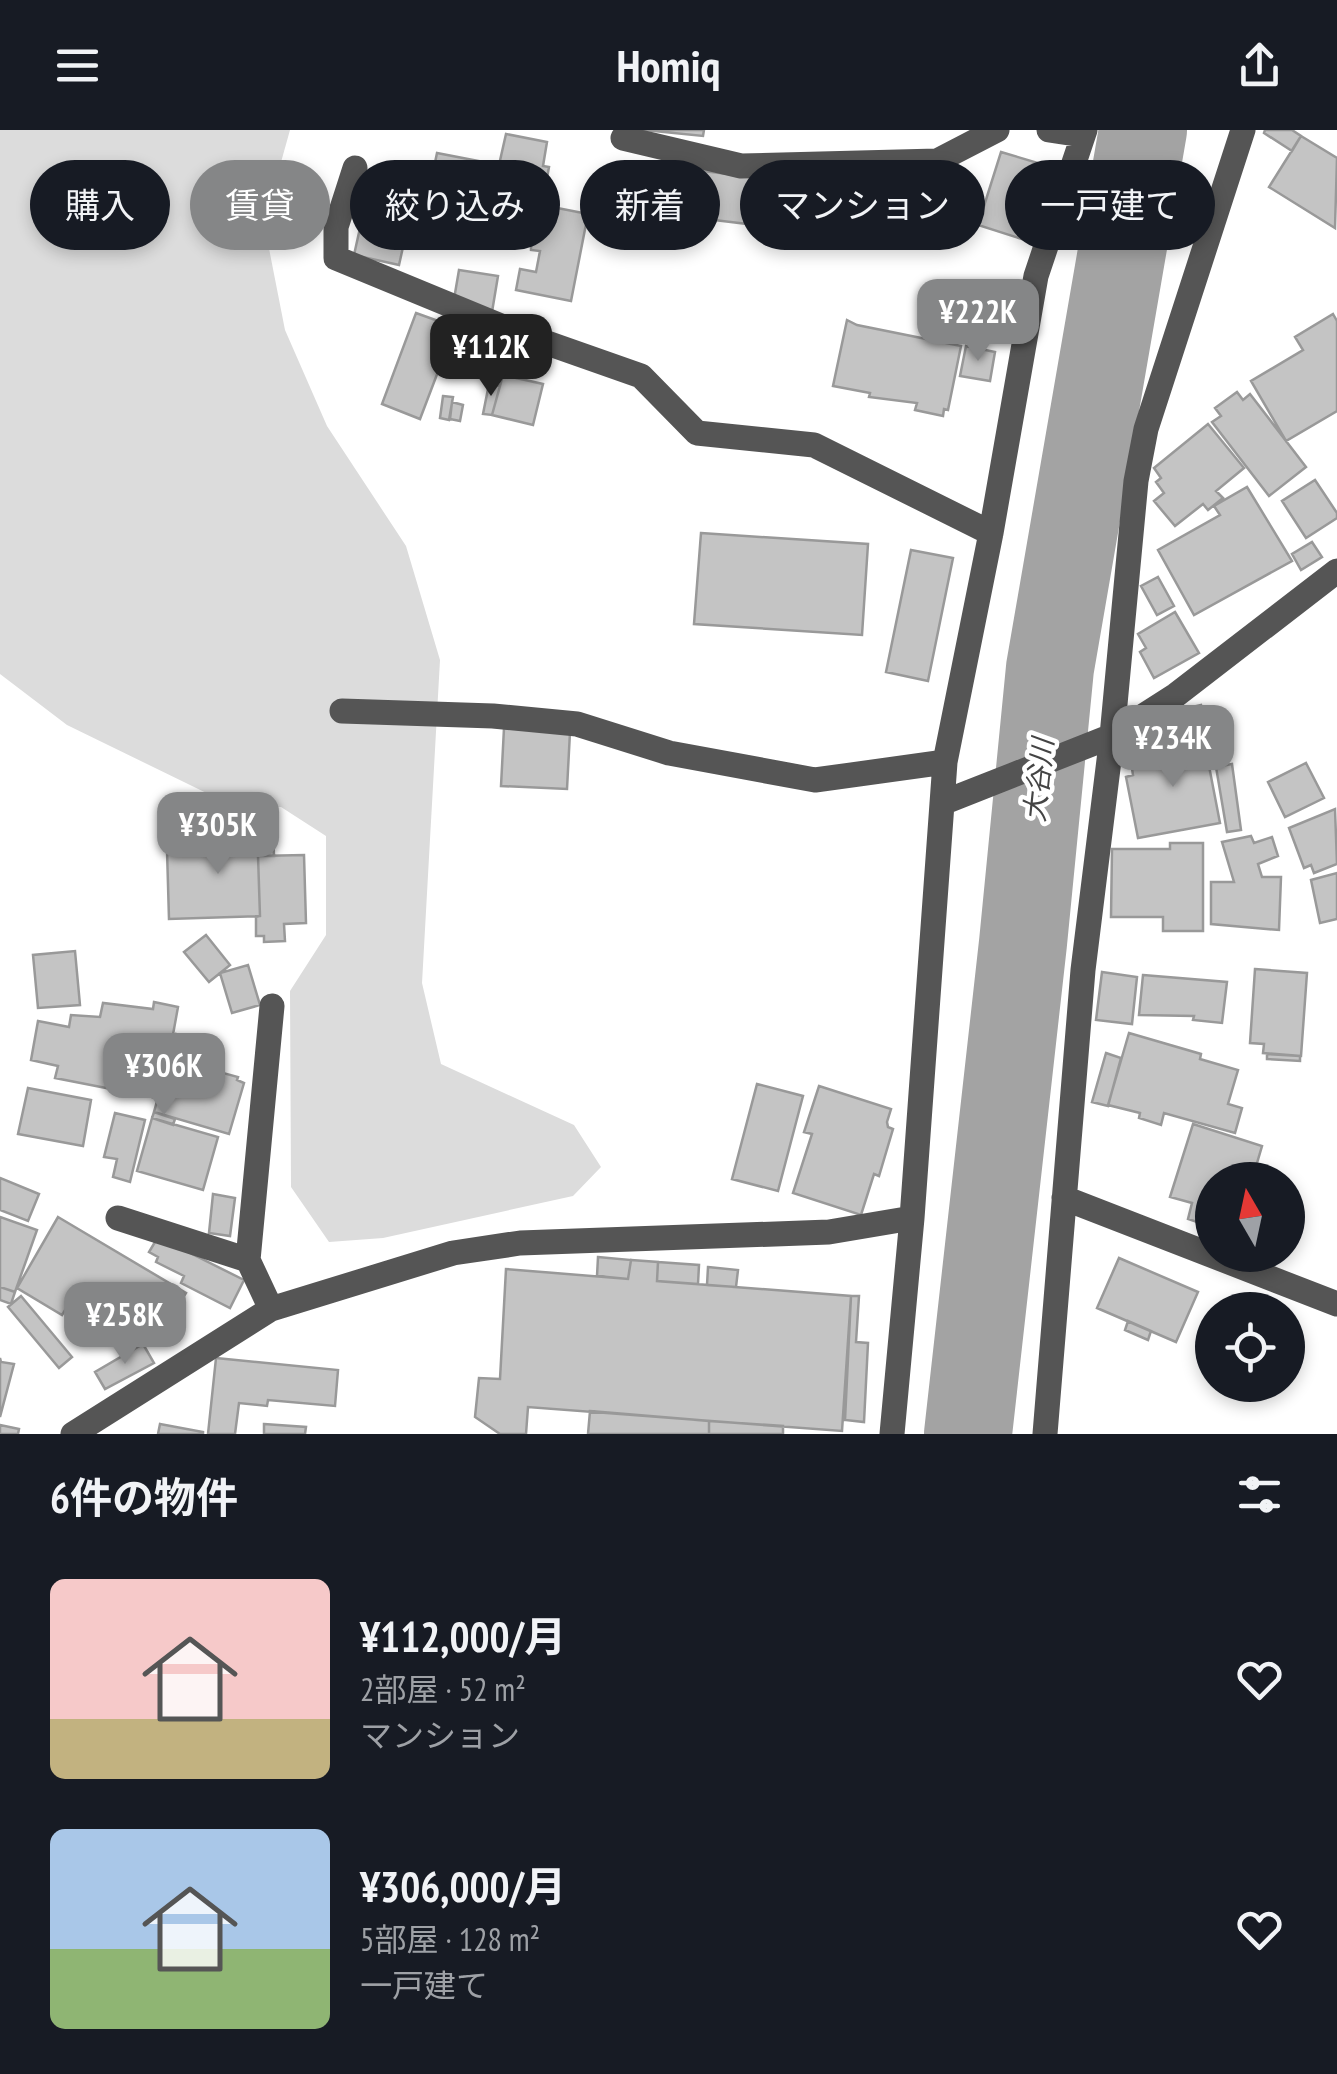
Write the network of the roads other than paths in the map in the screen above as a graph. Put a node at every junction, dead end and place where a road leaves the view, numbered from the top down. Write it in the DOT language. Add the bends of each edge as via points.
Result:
graph roads {
  1 [pos="997,130"];
  2 [pos="1049,130"];
  3 [pos="1243,130"];
  4 [pos="1084,133"];
  5 [pos="624,138"];
  6 [pos="350,184"];
  7 [pos="991,533"];
  8 [pos="1337,571"];
  9 [pos="342,711"];
  10 [pos="1105,738"];
  11 [pos="945,762"];
  12 [pos="942,803"];
  13 [pos="272,1006"];
  14 [pos="1064,1198"];
  15 [pos="118,1218"];
  16 [pos="912,1218"];
  17 [pos="248,1260"];
  18 [pos="1337,1304"];
  19 [pos="271,1309"];
  20 [pos="73,1434"];
  21 [pos="892,1434"];
  22 [pos="1044,1434"];
  1 -- 5 [label="street" via="937,161 742,166"];
  2 -- 4 [label="street"];
  3 -- 10 [label="street" via="1146,429"];
  4 -- 7 [label="street" via="1036,276"];
  6 -- 7 [label="street" via="336,227 336,258 641,376 697,434 814,445"];
  7 -- 11 [label="street"];
  8 -- 10 [label="street" via="1176,695"];
  9 -- 11 [label="street" via="576,724 669,752 815,780"];
  10 -- 12 [label="street"];
  10 -- 14 [label="street"];
  11 -- 12 [label="street"];
  12 -- 16 [label="street"];
  13 -- 17 [label="street"];
  14 -- 18 [label="street"];
  14 -- 22 [label="street"];
  15 -- 17 [label="street"];
  16 -- 19 [label="street" via="828,1232 520,1243 454,1253"];
  16 -- 21 [label="street"];
  17 -- 19 [label="street"];
  19 -- 20 [label="street"];
}
